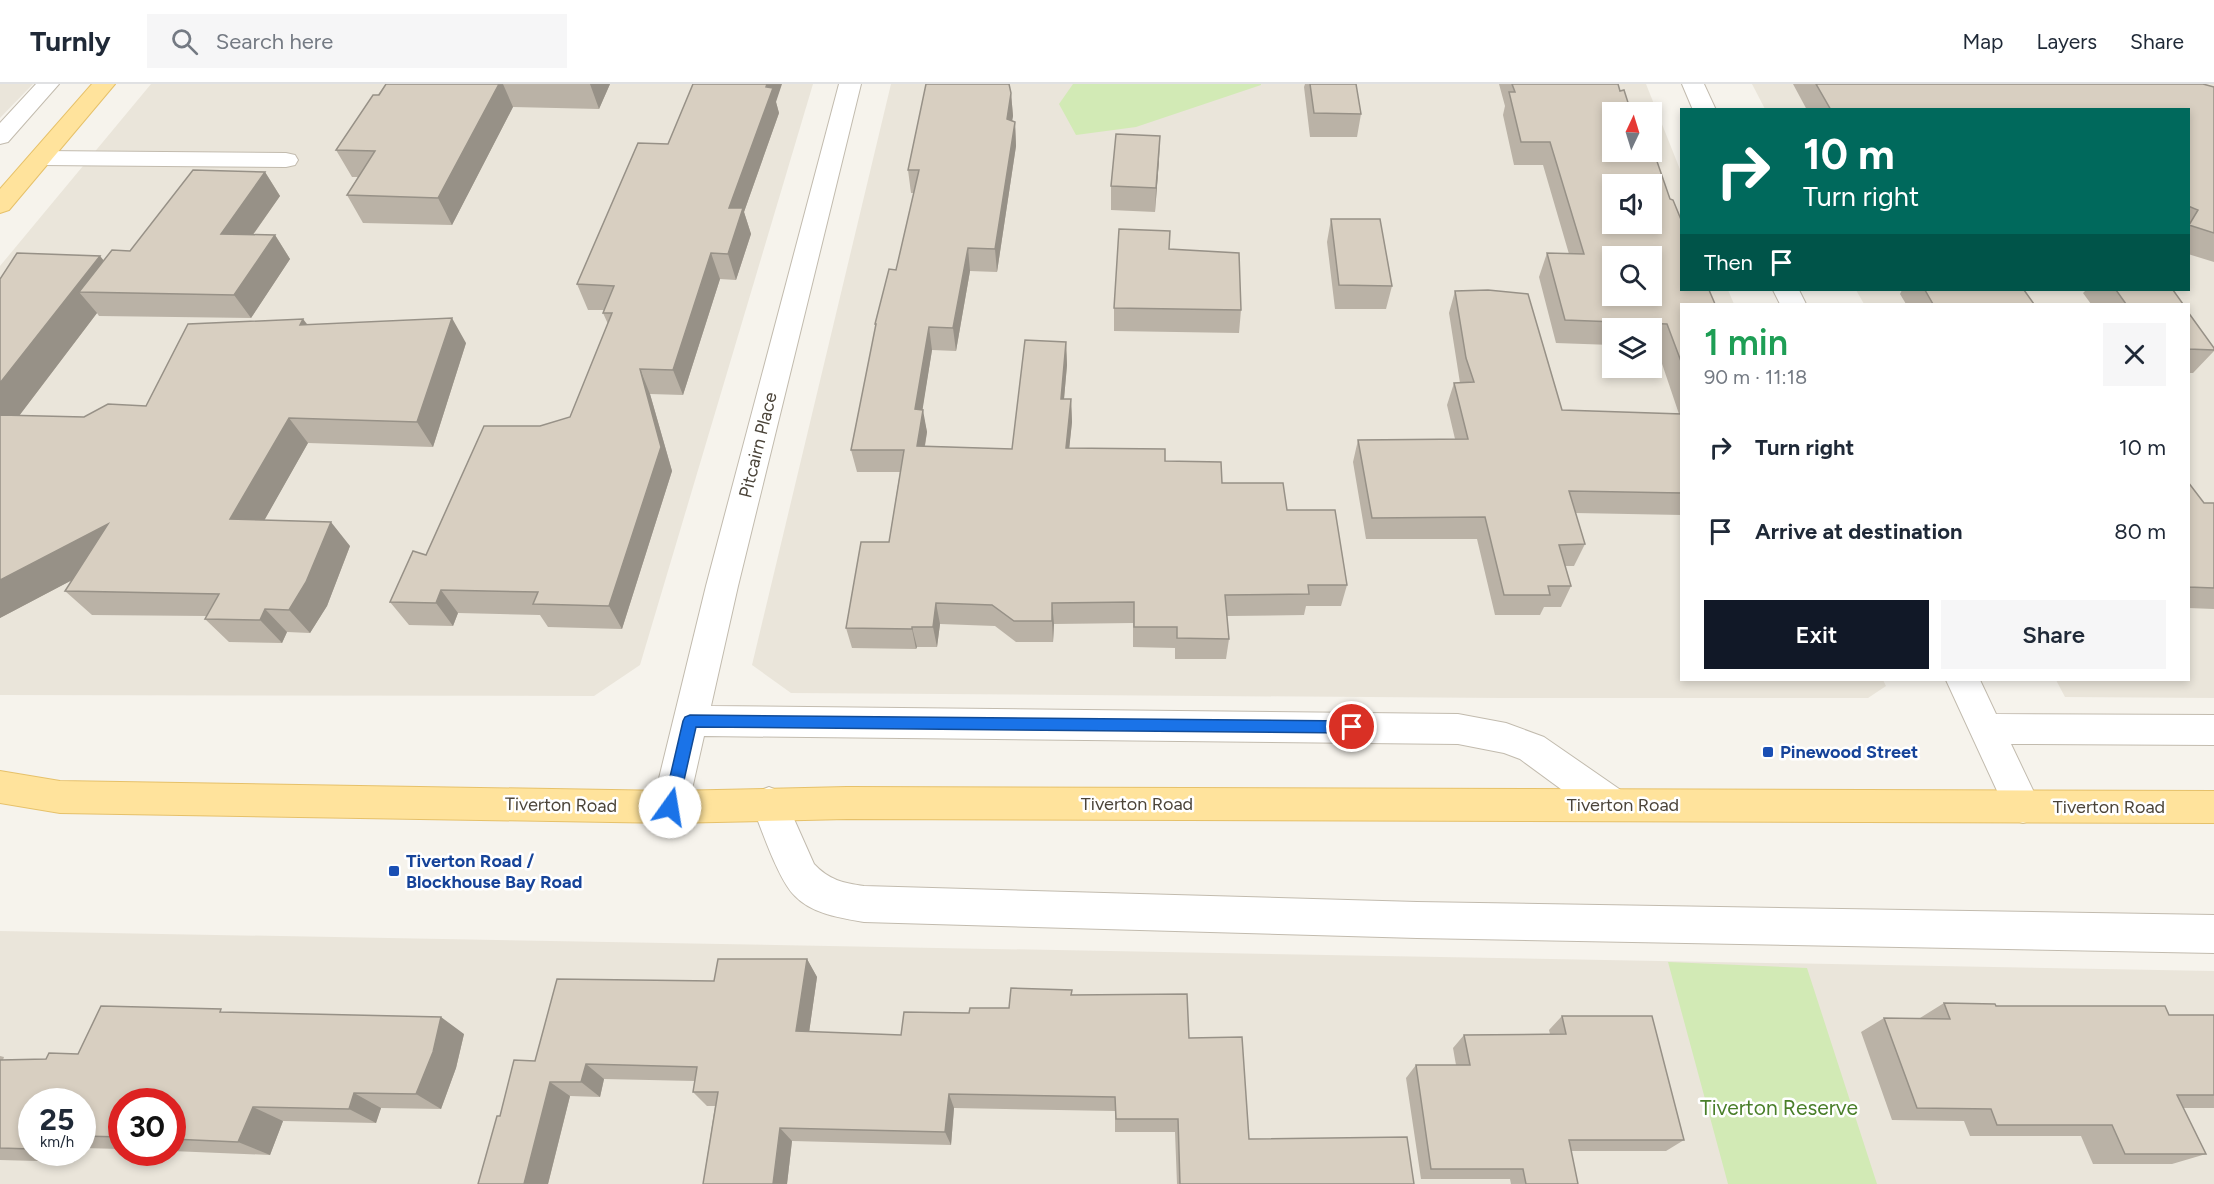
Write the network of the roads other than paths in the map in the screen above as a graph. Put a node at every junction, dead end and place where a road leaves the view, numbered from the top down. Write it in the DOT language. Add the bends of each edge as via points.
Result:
graph roads {
  1 [pos="48,84"];
  2 [pos="104,84"];
  3 [pos="850,84"];
  4 [pos="1693,84"];
  5 [pos="1704,108"];
  6 [pos="0,137"];
  7 [pos="41,158"];
  8 [pos="286,160"];
  9 [pos="0,205"];
  10 [pos="1963,681"];
  11 [pos="690,721"];
  12 [pos="1985,729"];
  13 [pos="2214,730"];
  14 [pos="0,787"];
  15 [pos="60,797"];
  16 [pos="769,803"];
  17 [pos="1612,805"];
  18 [pos="0,807"];
  19 [pos="670,807"];
  20 [pos="2023,807"];
  21 [pos="2214,807"];
  22 [pos="2214,934"];
  1 -- 6 [label="street"];
  2 -- 7 [label="main road"];
  3 -- 11 [label="street, Pitcairn Place"];
  4 -- 5 [label="street"];
  7 -- 8 [label="street"];
  7 -- 9 [label="main road"];
  10 -- 12 [label="street"];
  11 -- 17 [label="street" via="1458,729 1482,732 1532,748"];
  11 -- 19 [label="street, Pitcairn Place"];
  12 -- 13 [label="street"];
  12 -- 20 [label="street"];
  14 -- 15 [label="main road, Tiverton Road"];
  15 -- 18 [label="main road, Tiverton Road"];
  15 -- 19 [label="main road, Tiverton Road"];
  16 -- 17 [label="main road, Tiverton Road"];
  16 -- 19 [label="main road, Tiverton Road"];
  16 -- 22 [label="street" via="808,885 832,900 864,904 1429,920"];
  17 -- 20 [label="main road, Tiverton Road"];
  20 -- 21 [label="main road, Tiverton Road"];
}
